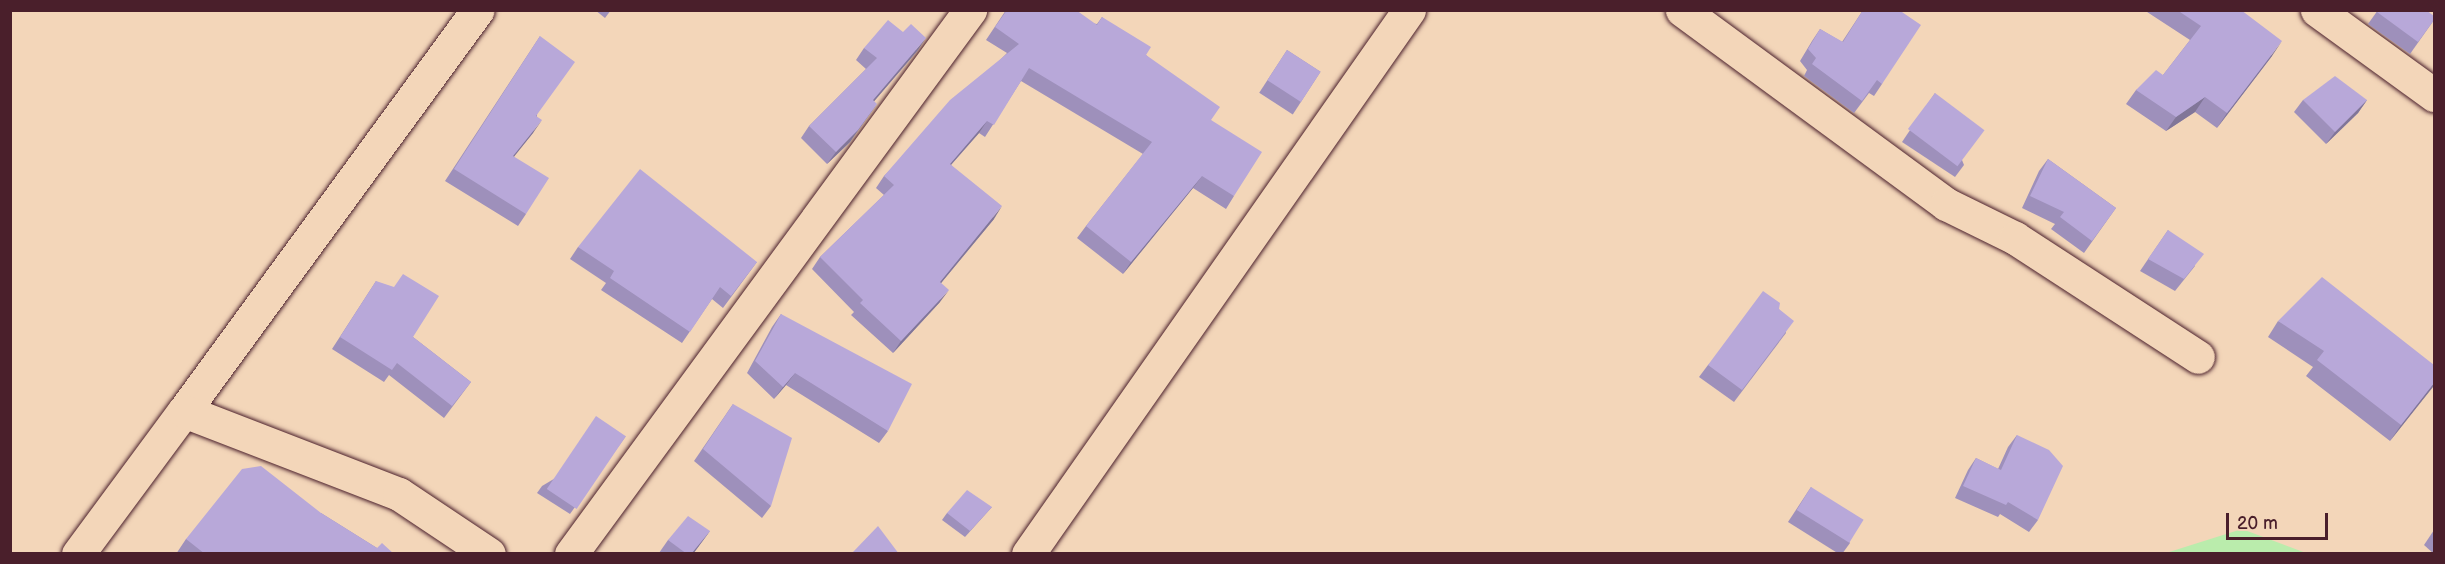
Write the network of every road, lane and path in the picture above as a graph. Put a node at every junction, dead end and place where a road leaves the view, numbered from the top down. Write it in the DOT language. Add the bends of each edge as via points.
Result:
graph roads {
  1 [pos="478,10"];
  2 [pos="970,10"];
  3 [pos="1410,10"];
  4 [pos="1683,10"];
  5 [pos="2317,10"];
  6 [pos="2434,95"];
  7 [pos="2198,357"];
  8 [pos="184,411"];
  9 [pos="78,554"];
  10 [pos="489,554"];
  11 [pos="571,554"];
  12 [pos="1028,554"];
  1 -- 8 [label="street"];
  2 -- 11 [label="street"];
  3 -- 12 [label="street"];
  4 -- 7 [label="street" via="1947,204 2015,238"];
  5 -- 6 [label="street"];
  8 -- 9 [label="street"];
  8 -- 10 [label="street" via="399,494"];
}
